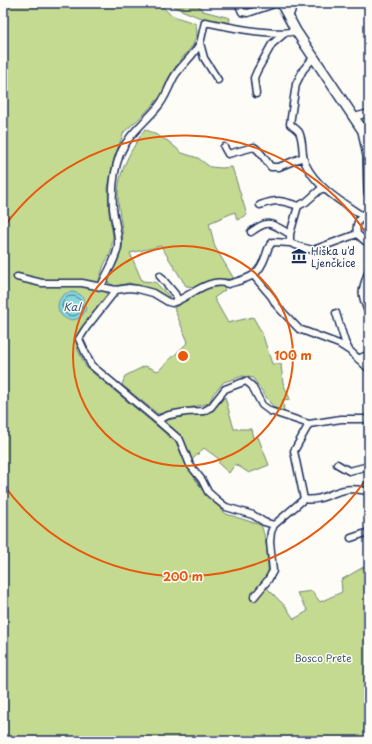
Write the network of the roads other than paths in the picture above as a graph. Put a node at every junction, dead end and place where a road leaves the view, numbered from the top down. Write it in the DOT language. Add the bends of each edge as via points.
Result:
graph roads {
  1 [pos="238,3"];
  2 [pos="277,3"];
  3 [pos="281,3"];
  4 [pos="294,3"];
  5 [pos="289,18"];
  6 [pos="296,31"];
  7 [pos="285,34"];
  8 [pos="200,43"];
  9 [pos="314,57"];
  10 [pos="218,80"];
  11 [pos="256,94"];
  12 [pos="369,113"];
  13 [pos="354,117"];
  14 [pos="369,129"];
  15 [pos="367,144"];
  16 [pos="224,147"];
  17 [pos="368,156"];
  18 [pos="303,157"];
  19 [pos="323,187"];
  20 [pos="369,192"];
  21 [pos="260,205"];
  22 [pos="298,206"];
  23 [pos="369,211"];
  24 [pos="361,215"];
  25 [pos="251,232"];
  26 [pos="290,234"];
  27 [pos="357,234"];
  28 [pos="290,243"];
  29 [pos="369,243"];
  30 [pos="369,270"];
  31 [pos="160,276"];
  32 [pos="254,276"];
  33 [pos="17,277"];
  34 [pos="101,287"];
  35 [pos="116,290"];
  36 [pos="178,301"];
  37 [pos="336,313"];
  38 [pos="369,314"];
  39 [pos="350,351"];
  40 [pos="369,354"];
  41 [pos="358,359"];
  42 [pos="369,368"];
  43 [pos="369,419"];
  44 [pos="157,420"];
  45 [pos="309,424"];
  46 [pos="337,464"];
  47 [pos="369,466"];
  48 [pos="369,491"];
  49 [pos="304,499"];
  50 [pos="274,525"];
  51 [pos="369,532"];
  52 [pos="351,538"];
  53 [pos="254,597"];
  1 -- 2 [label="street" via="242,12 248,13"];
  3 -- 5 [label="main road"];
  4 -- 5 [label="street"];
  5 -- 6 [label="main road"];
  6 -- 7 [label="street"];
  6 -- 9 [label="main road"];
  7 -- 8 [label="street" via="205,22"];
  7 -- 11 [label="street" via="272,44 257,71 254,78"];
  8 -- 10 [label="street" via="204,58"];
  8 -- 34 [label="street" via="180,68 157,109 126,141 120,155 115,177 113,208 118,244"];
  9 -- 13 [label="main road"];
  9 -- 18 [label="street" via="296,84 290,124 298,132"];
  12 -- 13 [label="street"];
  13 -- 15 [label="main road" via="363,131"];
  14 -- 15 [label="street"];
  15 -- 17 [label="main road"];
  16 -- 18 [label="street" via="228,154 254,147 271,167 283,166"];
  17 -- 20 [label="main road"];
  18 -- 19 [label="street" via="311,173"];
  19 -- 22 [label="street"];
  19 -- 24 [label="street"];
  21 -- 22 [label="street" via="272,200"];
  22 -- 26 [label="street"];
  23 -- 24 [label="street"];
  24 -- 27 [label="street" via="356,226"];
  25 -- 26 [label="street" via="268,224"];
  26 -- 28 [label="street"];
  27 -- 28 [label="street" via="313,250"];
  27 -- 29 [label="street"];
  28 -- 32 [label="street" via="270,244"];
  30 -- 38 [label="street" via="362,288"];
  31 -- 36 [label="street"];
  32 -- 36 [label="street" via="228,284 210,284"];
  32 -- 39 [label="street" via="298,329 339,344"];
  33 -- 34 [label="street" via="42,283 82,283"];
  34 -- 35 [label="street"];
  35 -- 36 [label="street" via="138,289 168,302"];
  35 -- 44 [label="street" via="79,339 91,365"];
  37 -- 39 [label="street"];
  39 -- 41 [label="street"];
  40 -- 41 [label="street"];
  41 -- 42 [label="street"];
  43 -- 45 [label="street" via="341,419"];
  44 -- 45 [label="street" via="169,415 204,411 211,407 225,389 246,381 252,386 262,405 270,411"];
  44 -- 50 [label="street" via="180,440 190,465 208,492 226,507"];
  45 -- 49 [label="street" via="294,451"];
  46 -- 47 [label="street" via="349,471"];
  48 -- 49 [label="street" via="348,489 322,498"];
  49 -- 50 [label="street"];
  50 -- 53 [label="street" via="270,542 273,571"];
  51 -- 52 [label="street"];
}
